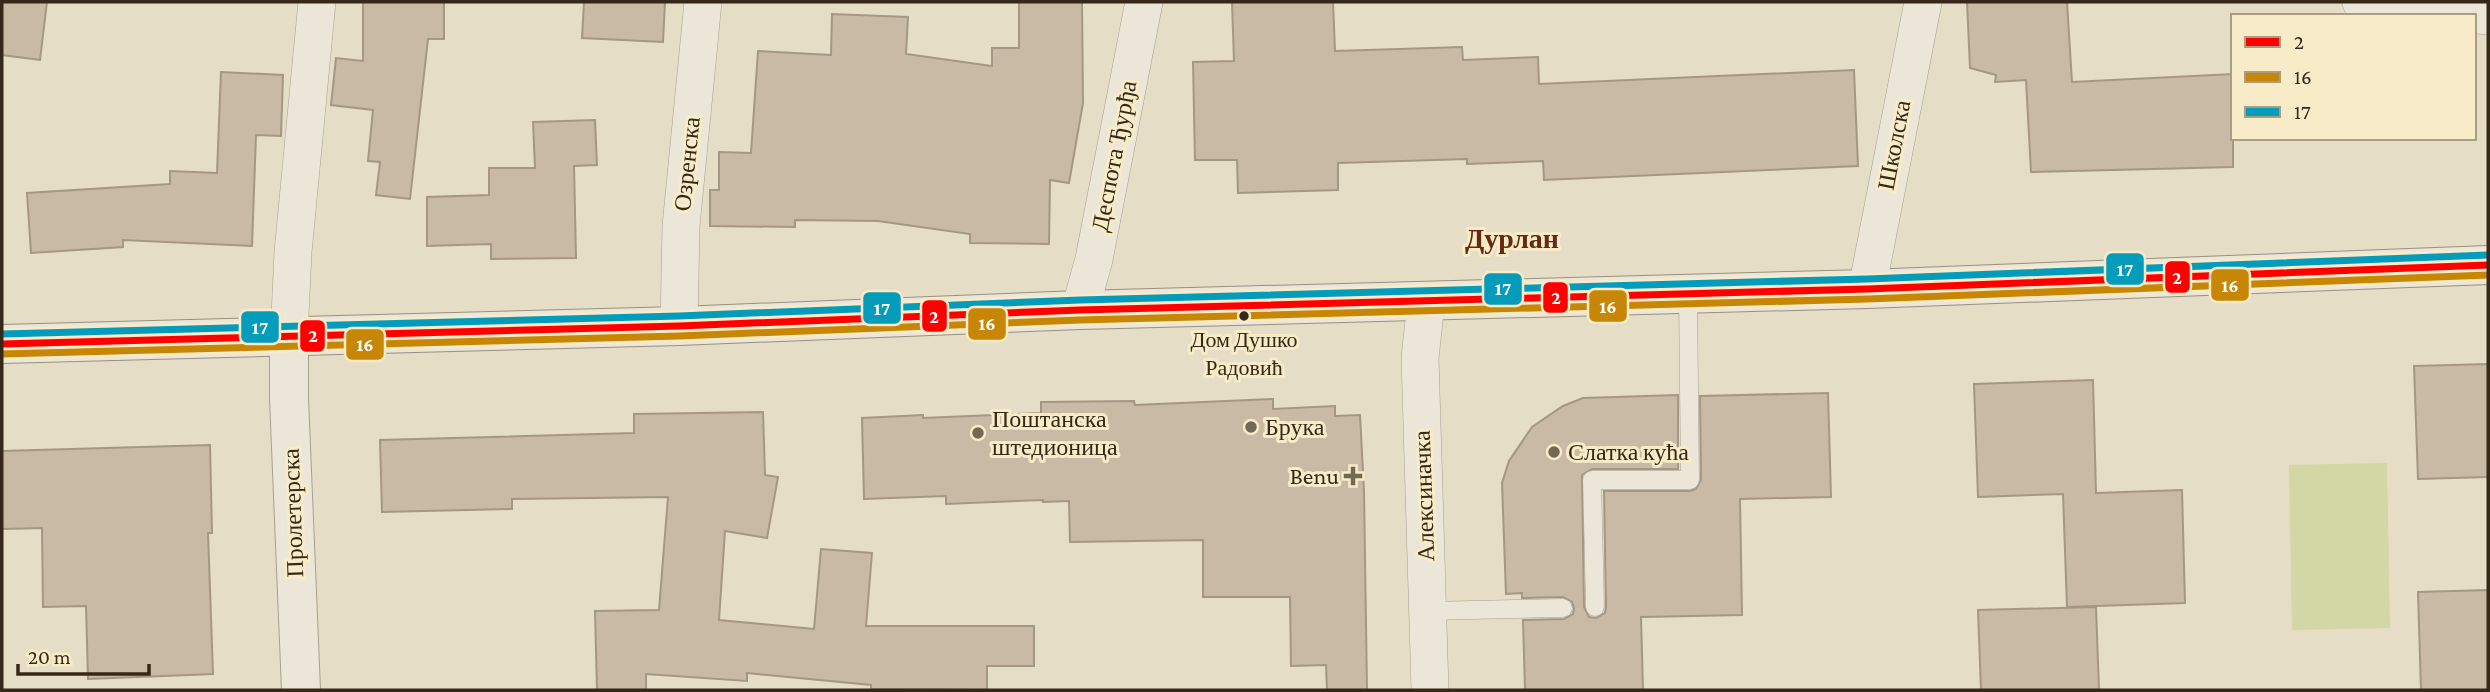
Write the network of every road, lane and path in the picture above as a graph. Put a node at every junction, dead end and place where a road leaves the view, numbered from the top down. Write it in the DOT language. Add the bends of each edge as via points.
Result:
graph roads {
  1 [pos="317,2"];
  2 [pos="704,2"];
  3 [pos="1143,2"];
  4 [pos="1923,2"];
  5 [pos="2361,2"];
  6 [pos="2470,14"];
  7 [pos="2488,265"];
  8 [pos="1867,289"];
  9 [pos="1688,294"];
  10 [pos="1426,302"];
  11 [pos="1080,310"];
  12 [pos="679,326"];
  13 [pos="289,337"];
  14 [pos="2,344"];
  15 [pos="1595,607"];
  16 [pos="1563,608"];
  17 [pos="1427,611"];
  18 [pos="301,690"];
  19 [pos="1430,690"];
  1 -- 13 [label="street"];
  2 -- 12 [label="street, Озренска" via="681,226"];
  3 -- 11 [label="street, Деспота Ђурђа"];
  4 -- 8 [label="street, Школска"];
  5 -- 6 [label="street"];
  7 -- 8 [label="main road"];
  8 -- 9 [label="main road"];
  9 -- 10 [label="main road"];
  9 -- 15 [label="lane" via="1690,480 1592,480"];
  10 -- 11 [label="main road"];
  10 -- 17 [label="street, Алексиначка" via="1420,358"];
  11 -- 12 [label="main road"];
  12 -- 13 [label="main road"];
  13 -- 14 [label="main road"];
  13 -- 18 [label="main road, Пролетерска"];
  16 -- 17 [label="lane"];
  17 -- 19 [label="street, Алексиначка"];
}
